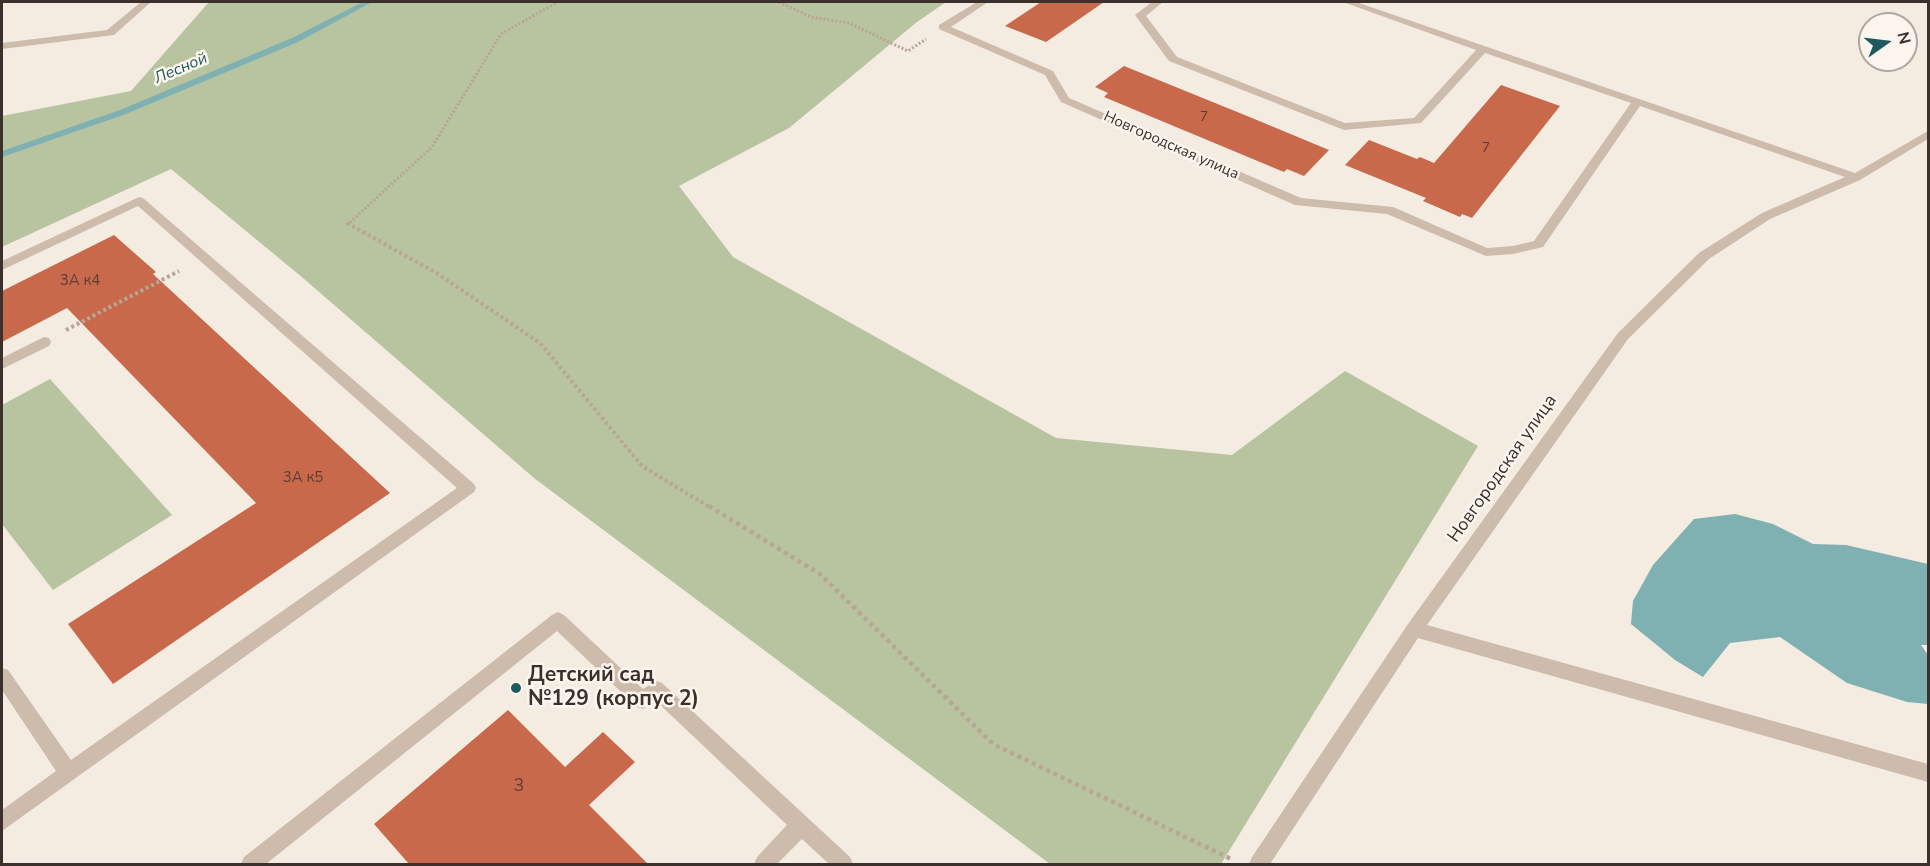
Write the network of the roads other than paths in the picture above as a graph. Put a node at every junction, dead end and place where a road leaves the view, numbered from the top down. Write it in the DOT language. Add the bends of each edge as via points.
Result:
graph roads {
  1 [pos="146,2"];
  2 [pos="984,2"];
  3 [pos="1158,2"];
  4 [pos="1348,2"];
  5 [pos="2,46"];
  6 [pos="1483,48"];
  7 [pos="1638,102"];
  8 [pos="1929,134"];
  9 [pos="1856,177"];
  10 [pos="2,266"];
  11 [pos="44,342"];
  12 [pos="2,364"];
  13 [pos="1414,629"];
  14 [pos="2,676"];
  15 [pos="69,773"];
  16 [pos="1929,773"];
  17 [pos="2,821"];
  18 [pos="801,825"];
  19 [pos="251,864"];
  20 [pos="764,864"];
  21 [pos="843,864"];
  22 [pos="1259,864"];
  1 -- 5 [label="street" via="110,33"];
  2 -- 7 [label="street, Новгородская улица" via="943,27 1049,73 1065,100 1299,202 1389,210 1486,252 1538,244"];
  3 -- 6 [label="street" via="1140,15 1173,59 1344,128 1417,121"];
  4 -- 6 [label="street"];
  6 -- 7 [label="street"];
  7 -- 9 [label="street"];
  8 -- 9 [label="street, Новгородская улица"];
  9 -- 13 [label="street, Новгородская улица" via="1766,216 1704,256 1623,336"];
  10 -- 15 [label="street" via="139,201 468,488"];
  11 -- 12 [label="street"];
  13 -- 16 [label="street"];
  13 -- 22 [label="street, Новгородская улица"];
  14 -- 15 [label="street"];
  15 -- 17 [label="street"];
  18 -- 19 [label="street" via="656,689 643,701 558,620"];
  18 -- 20 [label="street"];
  18 -- 21 [label="street"];
}
